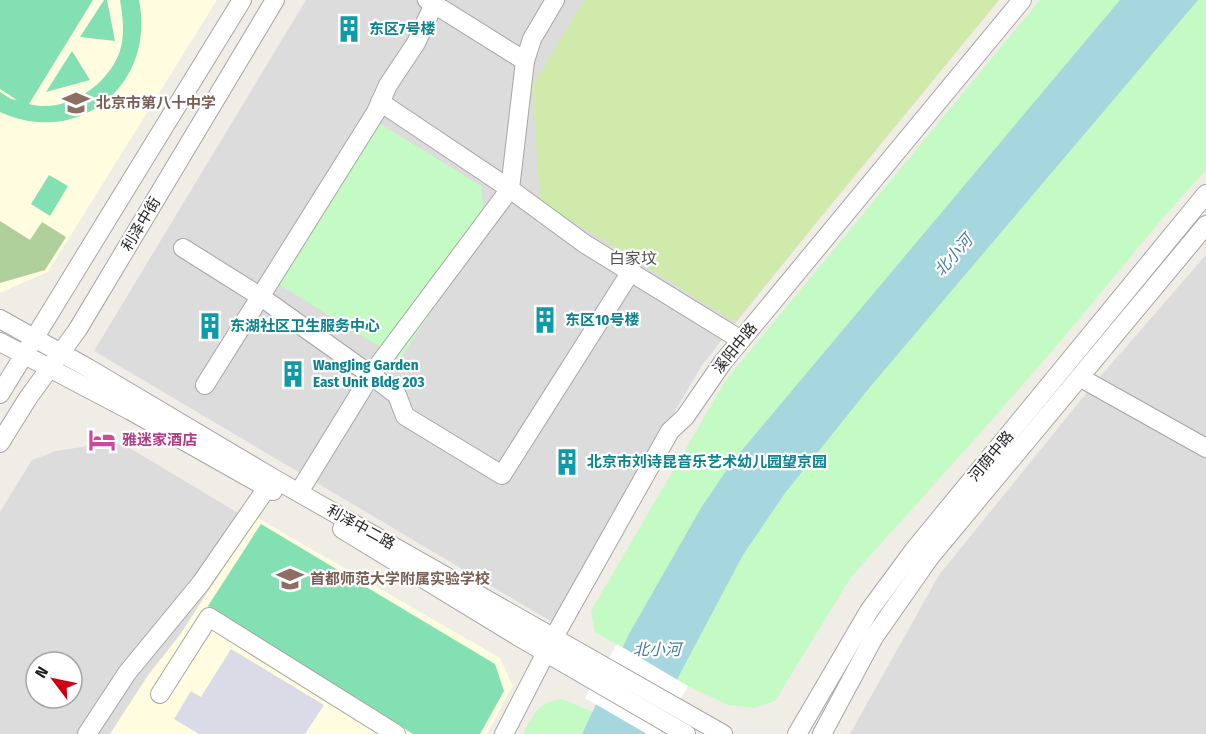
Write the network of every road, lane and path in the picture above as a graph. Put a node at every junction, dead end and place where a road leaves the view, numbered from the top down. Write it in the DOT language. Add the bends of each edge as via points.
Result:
graph roads {
  1 [pos="242,0"];
  2 [pos="275,0"];
  3 [pos="555,0"];
  4 [pos="1022,0"];
  5 [pos="433,1"];
  6 [pos="525,61"];
  7 [pos="380,102"];
  8 [pos="510,189"];
  9 [pos="1206,194"];
  10 [pos="1206,225"];
  11 [pos="183,248"];
  12 [pos="630,273"];
  13 [pos="261,297"];
  14 [pos="0,319"];
  15 [pos="34,338"];
  16 [pos="741,340"];
  17 [pos="0,342"];
  18 [pos="24,354"];
  19 [pos="56,361"];
  20 [pos="371,375"];
  21 [pos="1080,378"];
  22 [pos="205,386"];
  23 [pos="0,394"];
  24 [pos="0,443"];
  25 [pos="1206,448"];
  26 [pos="271,483"];
  27 [pos="299,492"];
  28 [pos="551,645"];
  29 [pos="160,694"];
  30 [pos="671,715"];
  31 [pos="87,734"];
  32 [pos="396,734"];
  33 [pos="504,734"];
  34 [pos="686,734"];
  35 [pos="723,734"];
  36 [pos="797,734"];
  37 [pos="822,734"];
  1 -- 15 [label="street"];
  2 -- 19 [label="street, 利泽中街"];
  3 -- 6 [label="street" via="532,39"];
  4 -- 16 [label="street, 溪阳中路"];
  5 -- 6 [label="street"];
  5 -- 7 [label="street" via="416,44"];
  6 -- 8 [label="street"];
  7 -- 8 [label="street"];
  7 -- 13 [label="street"];
  8 -- 12 [label="street"];
  8 -- 20 [label="street"];
  9 -- 36 [label="street, 河荫中路" via="908,557 859,627"];
  10 -- 21 [label="street, 河荫中路"];
  11 -- 13 [label="street"];
  12 -- 16 [label="street"];
  12 -- 20 [label="street" via="502,475 405,416 397,395"];
  13 -- 20 [label="street"];
  13 -- 22 [label="street"];
  14 -- 15 [label="street, 利泽中二路"];
  15 -- 18 [label="street"];
  15 -- 19 [label="street, 利泽中二路"];
  16 -- 28 [label="street, 溪阳中路" via="685,417 670,431"];
  17 -- 18 [label="street, 利泽中二路"];
  18 -- 19 [label="street, 利泽中二路"];
  18 -- 23 [label="street"];
  19 -- 24 [label="street, 利泽中街"];
  19 -- 26 [label="street, 利泽中二路" via="131,411"];
  20 -- 27 [label="street"];
  21 -- 25 [label="street"];
  21 -- 37 [label="street, 河荫中路" via="930,557 874,637"];
  26 -- 27 [label="street, 利泽中二路"];
  26 -- 28 [label="street, 利泽中二路" via="307,508"];
  26 -- 31 [label="street" via="201,583 127,673"];
  27 -- 28 [label="street, 利泽中二路"];
  28 -- 30 [label="street, 利泽中二路"];
  28 -- 33 [label="street, 溪阳中路"];
  29 -- 32 [label="street" via="209,617"];
  30 -- 34 [label="street, 利泽中二路"];
  30 -- 35 [label="street, 利泽中二路"];
}
